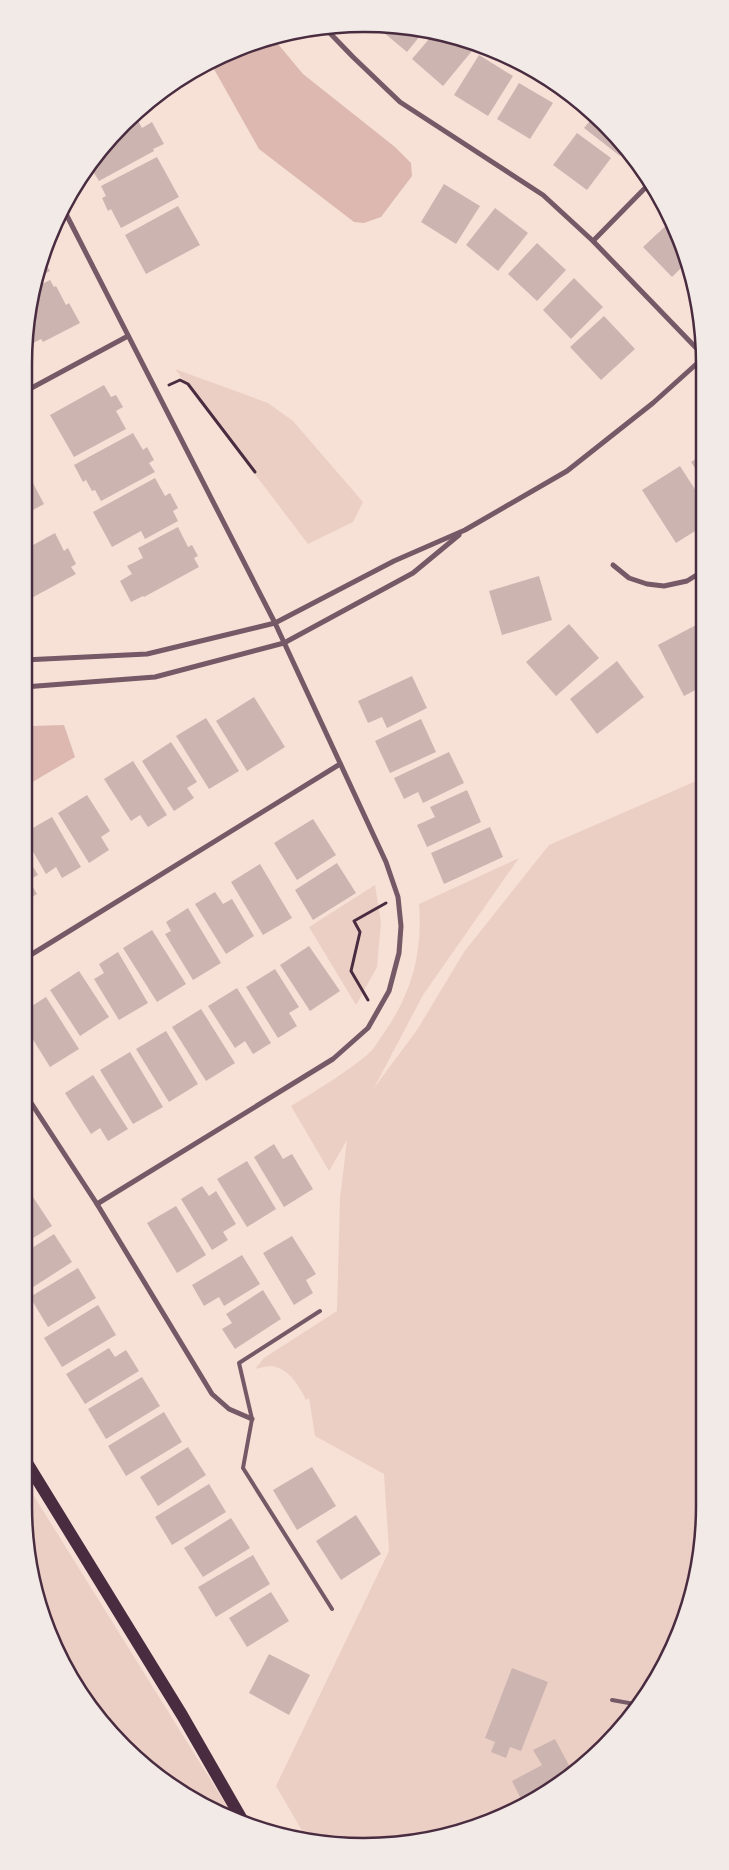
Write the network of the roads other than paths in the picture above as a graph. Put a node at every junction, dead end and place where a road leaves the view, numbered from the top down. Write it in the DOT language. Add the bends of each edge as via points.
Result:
graph roads {
  1 [pos="332,34"];
  2 [pos="645,188"];
  3 [pos="68,217"];
  4 [pos="594,242"];
  5 [pos="128,336"];
  6 [pos="696,348"];
  7 [pos="696,364"];
  8 [pos="32,388"];
  9 [pos="465,530"];
  10 [pos="614,565"];
  11 [pos="696,575"];
  12 [pos="275,623"];
  13 [pos="284,644"];
  14 [pos="32,660"];
  15 [pos="32,686"];
  16 [pos="340,764"];
  17 [pos="32,954"];
  18 [pos="32,1104"];
  19 [pos="97,1204"];
  20 [pos="320,1311"];
  21 [pos="252,1419"];
  22 [pos="32,1471"];
  23 [pos="332,1609"];
  24 [pos="612,1700"];
  25 [pos="631,1703"];
  26 [pos="238,1812"];
  1 -- 4 [label="street" via="400,102 543,195"];
  2 -- 4 [label="street"];
  3 -- 5 [label="street"];
  4 -- 6 [label="street"];
  5 -- 8 [label="street"];
  5 -- 12 [label="street"];
  7 -- 9 [label="street" via="653,403 566,471"];
  9 -- 12 [label="street"];
  9 -- 13 [label="street" via="413,573"];
  10 -- 11 [label="street" via="630,578 648,584 664,586 687,581"];
  12 -- 13 [label="street"];
  12 -- 14 [label="street" via="147,654"];
  13 -- 15 [label="street" via="156,677"];
  13 -- 16 [label="street"];
  16 -- 17 [label="street"];
  16 -- 19 [label="street" via="386,862 398,897 399,953 389,991 368,1028 333,1059"];
  18 -- 19 [label="street"];
  19 -- 21 [label="street" via="212,1394 229,1409"];
  20 -- 21 [label="lane" via="239,1363"];
  21 -- 23 [label="lane" via="243,1468"];
  22 -- 26 [label="main road"];
  24 -- 25 [label="lane"];
}
